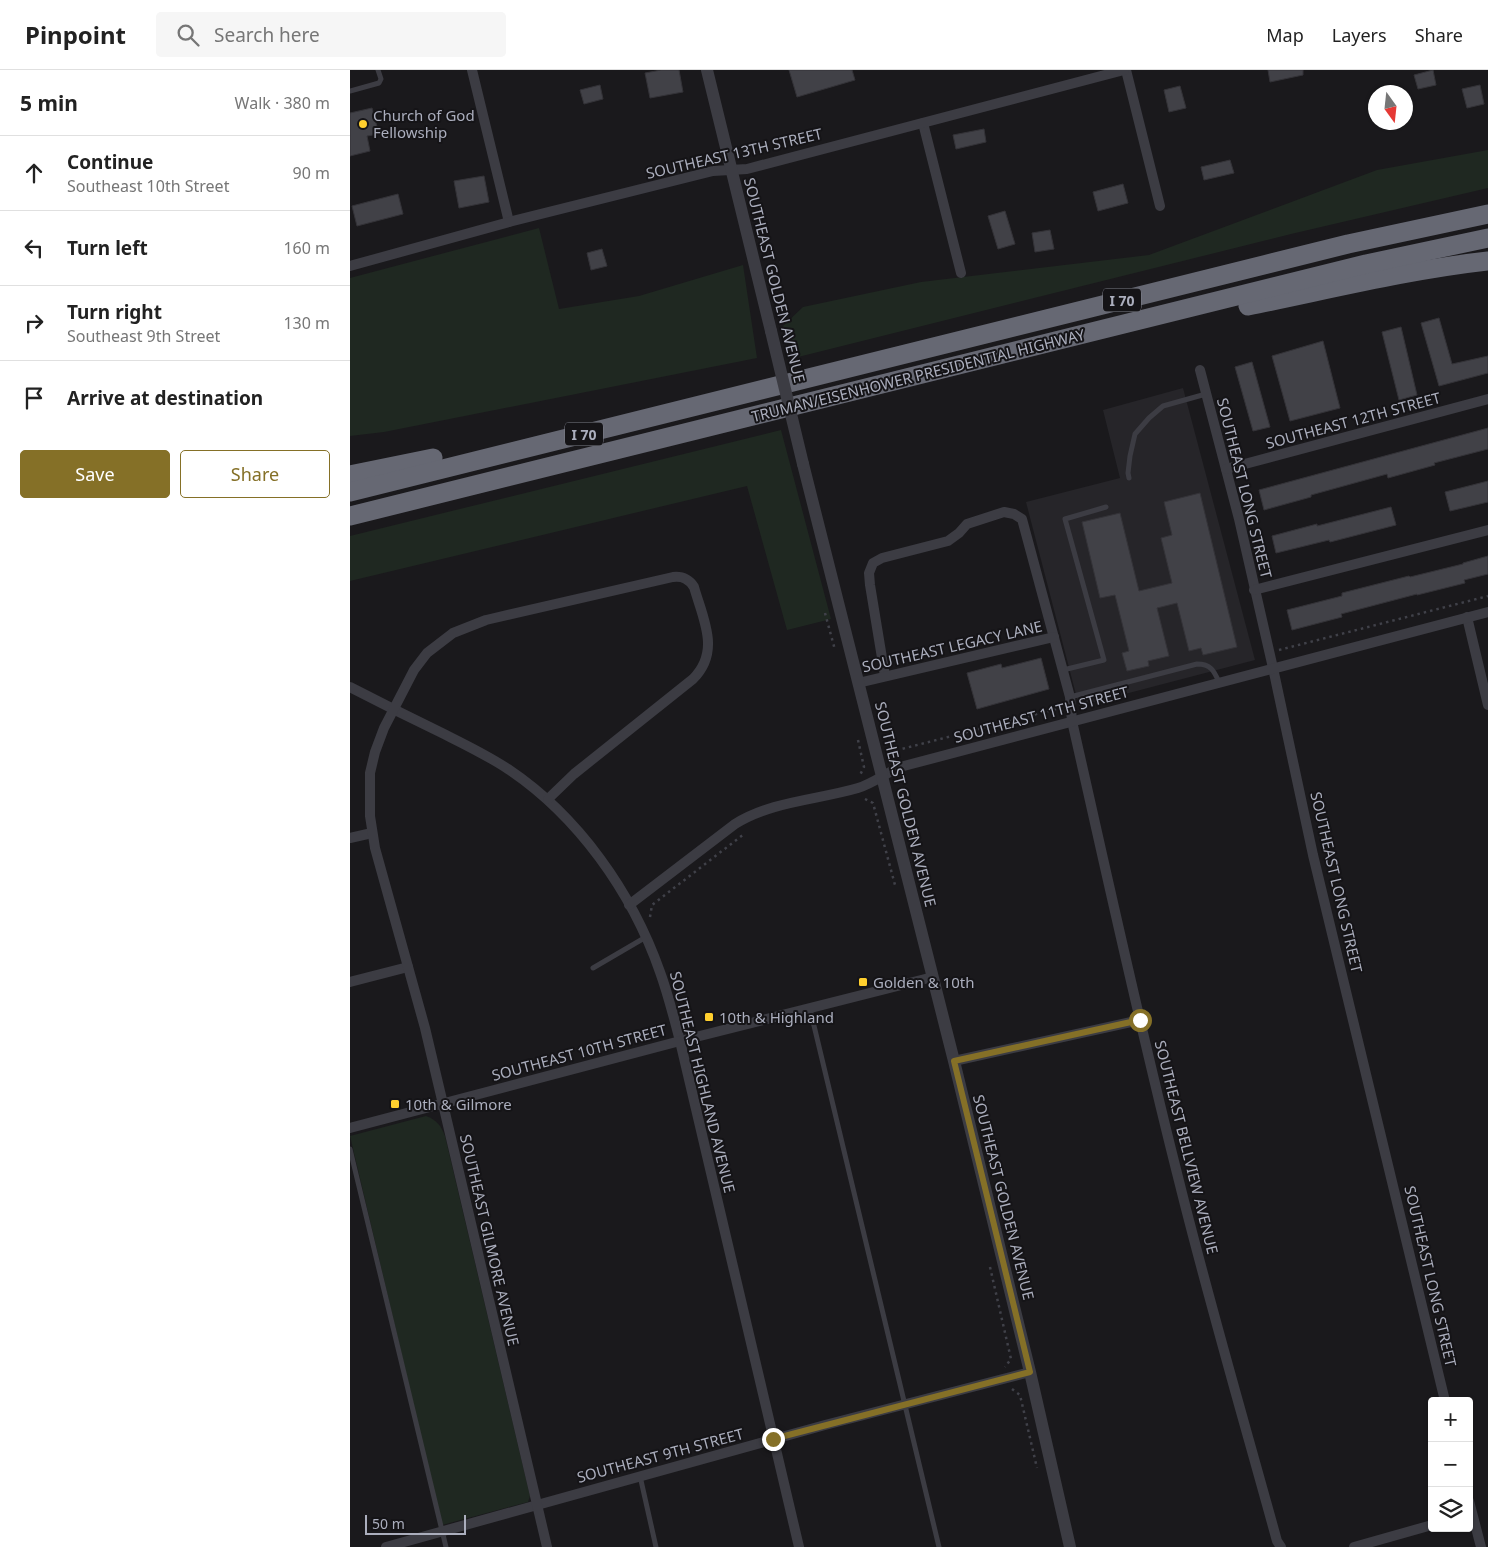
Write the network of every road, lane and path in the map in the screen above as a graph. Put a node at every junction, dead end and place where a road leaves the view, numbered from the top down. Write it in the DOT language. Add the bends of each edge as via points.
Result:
graph roads {
  1 [pos="378,70"];
  2 [pos="472,70"];
  3 [pos="707,70"];
  4 [pos="1125,70"];
  5 [pos="350,91"];
  6 [pos="923,123"];
  7 [pos="732,170"];
  8 [pos="1160,206"];
  9 [pos="1488,206"];
  10 [pos="1488,214"];
  11 [pos="509,222"];
  12 [pos="1426,226"];
  13 [pos="1488,238"];
  14 [pos="1488,261"];
  15 [pos="350,266"];
  16 [pos="961,273"];
  17 [pos="1131,322"];
  18 [pos="1200,370"];
  19 [pos="1206,393"];
  20 [pos="1488,400"];
  21 [pos="584,434"];
  22 [pos="1226,469"];
  23 [pos="350,475"];
  24 [pos="1130,478"];
  25 [pos="350,492"];
  26 [pos="442,493"];
  27 [pos="1106,507"];
  28 [pos="350,516"];
  29 [pos="350,527"];
  30 [pos="1488,530"];
  31 [pos="1254,590"];
  32 [pos="1488,596"];
  33 [pos="1488,612"];
  34 [pos="825,613"];
  35 [pos="1467,617"];
  36 [pos="1054,638"];
  37 [pos="1269,653"];
  38 [pos="837,656"];
  39 [pos="1273,668"];
  40 [pos="1062,670"];
  41 [pos="885,676"];
  42 [pos="1219,682"];
  43 [pos="858,683"];
  44 [pos="350,687"];
  45 [pos="1070,696"];
  46 [pos="1488,705"];
  47 [pos="1060,708"];
  48 [pos="394,709"];
  49 [pos="1072,721"];
  50 [pos="857,734"];
  51 [pos="876,756"];
  52 [pos="862,759"];
  53 [pos="882,776"];
  54 [pos="860,787"];
  55 [pos="548,799"];
  56 [pos="372,833"];
  57 [pos="744,834"];
  58 [pos="350,838"];
  59 [pos="896,888"];
  60 [pos="629,905"];
  61 [pos="650,917"];
  62 [pos="646,937"];
  63 [pos="408,967"];
  64 [pos="593,968"];
  65 [pos="933,977"];
  66 [pos="350,982"];
  67 [pos="810,1008"];
  68 [pos="1140,1020"];
  69 [pos="680,1041"];
  70 [pos="954,1061"];
  71 [pos="443,1104"];
  72 [pos="350,1128"];
  73 [pos="350,1150"];
  74 [pos="988,1262"];
  75 [pos="1030,1372"];
  76 [pos="1006,1378"];
  77 [pos="1444,1397"];
  78 [pos="904,1404"];
  79 [pos="773,1439"];
  80 [pos="1038,1471"];
  81 [pos="640,1476"];
  82 [pos="537,1504"];
  83 [pos="1473,1521"];
  84 [pos="1428,1526"];
  85 [pos="443,1531"];
  86 [pos="386,1547"];
  87 [pos="446,1547"];
  88 [pos="547,1547"];
  89 [pos="656,1547"];
  90 [pos="799,1547"];
  91 [pos="939,1547"];
  92 [pos="1070,1547"];
  93 [pos="1281,1547"];
  94 [pos="1354,1547"];
  95 [pos="1480,1547"];
  1 -- 5 [label="lane" via="379,82"];
  2 -- 11 [label="street"];
  3 -- 7 [label="street, SOUTHEAST GOLDEN AVENUE"];
  4 -- 6 [label="street, SOUTHEAST 13TH STREET"];
  4 -- 8 [label="street"];
  6 -- 7 [label="street, SOUTHEAST 13TH STREET" via="747,169"];
  6 -- 16 [label="street"];
  7 -- 11 [label="street, SOUTHEAST 13TH STREET" via="713,171"];
  7 -- 43 [label="street, SOUTHEAST GOLDEN AVENUE, bridge"];
  9 -- 12 [label="highway"];
  10 -- 12 [label="highway, TRUMAN/EISENHOWER PRESIDENTIAL HIGHWAY / I 70"];
  11 -- 15 [label="street, SOUTHEAST 13TH STREET"];
  12 -- 21 [label="highway, TRUMAN/EISENHOWER PRESIDENTIAL HIGHWAY / I 70"];
  13 -- 17 [label="highway, TRUMAN/EISENHOWER PRESIDENTIAL HIGHWAY / I 70" via="1366,264"];
  14 -- 17 [label="highway" via="1382,277 1223,310"];
  17 -- 26 [label="highway, TRUMAN/EISENHOWER PRESIDENTIAL HIGHWAY / I 70"];
  18 -- 19 [label="street, SOUTHEAST LONG STREET"];
  19 -- 22 [label="street, SOUTHEAST LONG STREET"];
  19 -- 24 [label="lane" via="1163,406 1149,418 1135,434 1128,473"];
  20 -- 22 [label="street, SOUTHEAST 12TH STREET"];
  21 -- 23 [label="highway" via="472,449"];
  21 -- 25 [label="highway, TRUMAN/EISENHOWER PRESIDENTIAL HIGHWAY / I 70"];
  22 -- 31 [label="street, SOUTHEAST LONG STREET"];
  26 -- 28 [label="highway, TRUMAN/EISENHOWER PRESIDENTIAL HIGHWAY / I 70"];
  26 -- 29 [label="highway"];
  27 -- 40 [label="lane" via="1065,518 1104,660"];
  30 -- 31 [label="street"];
  31 -- 37 [label="street, SOUTHEAST LONG STREET"];
  32 -- 37 [label="path"];
  33 -- 35 [label="street, SOUTHEAST 11TH STREET"];
  34 -- 38 [label="path"];
  35 -- 39 [label="street, SOUTHEAST 11TH STREET"];
  35 -- 46 [label="street"];
  36 -- 40 [label="street, SOUTHEAST BELLVIEW AVENUE"];
  36 -- 41 [label="street, SOUTHEAST LEGACY LANE"];
  36 -- 41 [label="street, SOUTHEAST BELLVIEW AVENUE" via="1022,519 1004,512 967,524 948,541 873,563 869,573 870,584"];
  37 -- 39 [label="street, SOUTHEAST LONG STREET"];
  39 -- 42 [label="street, SOUTHEAST 11TH STREET"];
  39 -- 77 [label="street, SOUTHEAST LONG STREET" via="1313,855"];
  40 -- 45 [label="street, SOUTHEAST BELLVIEW AVENUE"];
  41 -- 43 [label="street, SOUTHEAST LEGACY LANE"];
  42 -- 45 [label="lane" via="1213,668 1197,664"];
  42 -- 49 [label="street, SOUTHEAST 11TH STREET"];
  43 -- 51 [label="street, SOUTHEAST GOLDEN AVENUE"];
  44 -- 48 [label="street, SOUTHEAST HIGHLAND AVENUE"];
  45 -- 49 [label="street, SOUTHEAST BELLVIEW AVENUE"];
  47 -- 51 [label="path"];
  48 -- 55 [label="street, SOUTHEAST HIGHLAND AVENUE" via="508,768"];
  48 -- 55 [label="street, SOUTHEAST GILMORE AVENUE" via="414,670 427,653 465,627 674,577 690,581 709,638 709,654 702,668 694,679 574,774"];
  48 -- 56 [label="street, SOUTHEAST GILMORE AVENUE" via="375,752 370,773"];
  49 -- 53 [label="street, SOUTHEAST 11TH STREET" via="900,767"];
  49 -- 68 [label="street, SOUTHEAST BELLVIEW AVENUE"];
  50 -- 52 [label="path"];
  51 -- 52 [label="path"];
  51 -- 53 [label="street, SOUTHEAST GOLDEN AVENUE"];
  52 -- 54 [label="path" via="864,767 858,778"];
  53 -- 54 [label="street, SOUTHEAST 11TH STREET"];
  53 -- 65 [label="street, SOUTHEAST GOLDEN AVENUE"];
  54 -- 59 [label="path" via="863,798 873,803"];
  54 -- 60 [label="street, SOUTHEAST 11TH STREET" via="749,816"];
  55 -- 60 [label="street, SOUTHEAST HIGHLAND AVENUE" via="597,854"];
  56 -- 58 [label="street"];
  56 -- 63 [label="street, SOUTHEAST GILMORE AVENUE"];
  57 -- 61 [label="path" via="652,905"];
  60 -- 62 [label="street, SOUTHEAST HIGHLAND AVENUE"];
  62 -- 64 [label="lane"];
  62 -- 69 [label="street, SOUTHEAST HIGHLAND AVENUE"];
  63 -- 66 [label="street"];
  63 -- 71 [label="street, SOUTHEAST GILMORE AVENUE"];
  65 -- 67 [label="street, SOUTHEAST 10TH STREET"];
  65 -- 70 [label="street, SOUTHEAST GOLDEN AVENUE"];
  67 -- 69 [label="street, SOUTHEAST 10TH STREET"];
  67 -- 78 [label="lane"];
  68 -- 70 [label="street"];
  68 -- 93 [label="street, SOUTHEAST BELLVIEW AVENUE" via="1179,1182"];
  69 -- 71 [label="street, SOUTHEAST 10TH STREET"];
  69 -- 79 [label="street, SOUTHEAST HIGHLAND AVENUE"];
  70 -- 75 [label="street, SOUTHEAST GOLDEN AVENUE"];
  71 -- 72 [label="street, SOUTHEAST 10TH STREET"];
  71 -- 82 [label="street, SOUTHEAST GILMORE AVENUE"];
  73 -- 85 [label="lane"];
  74 -- 76 [label="path" via="1011,1358 1003,1368"];
  75 -- 76 [label="street, SOUTHEAST 9TH STREET"];
  75 -- 92 [label="street, SOUTHEAST GOLDEN AVENUE"];
  76 -- 78 [label="street, SOUTHEAST 9TH STREET"];
  76 -- 80 [label="path" via="1009,1388 1020,1395"];
  78 -- 79 [label="street, SOUTHEAST 9TH STREET"];
  78 -- 91 [label="lane"];
  79 -- 81 [label="street, SOUTHEAST 9TH STREET"];
  79 -- 90 [label="street, SOUTHEAST HIGHLAND AVENUE"];
  81 -- 82 [label="street, SOUTHEAST 9TH STREET"];
  81 -- 89 [label="lane"];
  82 -- 85 [label="street, SOUTHEAST 9TH STREET"];
  82 -- 88 [label="street, SOUTHEAST GILMORE AVENUE"];
  83 -- 95 [label="street"];
  84 -- 94 [label="street"];
  85 -- 86 [label="street, SOUTHEAST 9TH STREET"];
  85 -- 87 [label="lane"];
}
